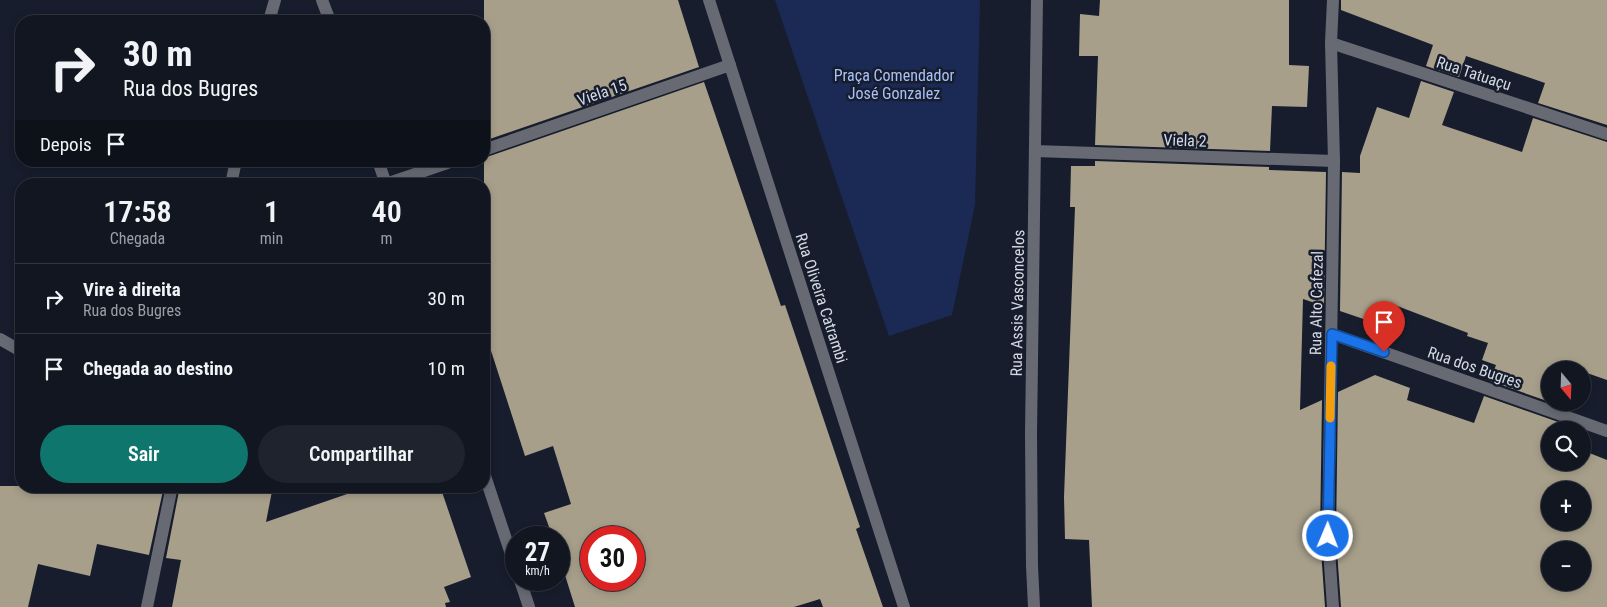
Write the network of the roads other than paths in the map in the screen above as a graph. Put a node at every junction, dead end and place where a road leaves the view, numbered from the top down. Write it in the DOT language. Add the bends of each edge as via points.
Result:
graph roads {
  1 [pos="275,0"];
  2 [pos="322,0"];
  3 [pos="709,0"];
  4 [pos="1037,0"];
  5 [pos="1333,0"];
  6 [pos="271,15"];
  7 [pos="328,15"];
  8 [pos="1331,43"];
  9 [pos="730,65"];
  10 [pos="1607,134"];
  11 [pos="490,148"];
  12 [pos="1035,151"];
  13 [pos="1334,161"];
  14 [pos="436,167"];
  15 [pos="403,178"];
  16 [pos="1332,334"];
  17 [pos="0,339"];
  18 [pos="15,348"];
  19 [pos="1607,430"];
  20 [pos="490,491"];
  21 [pos="171,493"];
  22 [pos="505,537"];
  23 [pos="524,591"];
  24 [pos="147,607"];
  25 [pos="529,607"];
  26 [pos="904,607"];
  27 [pos="1034,607"];
  28 [pos="1333,607"];
  1 -- 6 [label="street"];
  2 -- 7 [label="street"];
  3 -- 9 [label="street, Rua Oliveira Catrambi"];
  4 -- 12 [label="street, Rua Assis Vasconcelos"];
  5 -- 8 [label="street, Rua Alto Cafezal"];
  8 -- 10 [label="street, Rua Tatuaçu"];
  8 -- 13 [label="street, Rua Alto Cafezal"];
  9 -- 11 [label="street, Viela 15"];
  9 -- 26 [label="street, Rua Oliveira Catrambi"];
  12 -- 13 [label="street, Viela 2"];
  12 -- 27 [label="street, Rua Assis Vasconcelos" via="1031,433"];
  13 -- 16 [label="street, Rua Alto Cafezal"];
  14 -- 15 [label="street"];
  16 -- 19 [label="street, Rua dos Bugres"];
  16 -- 28 [label="street, Rua Alto Cafezal" via="1328,536"];
  17 -- 18 [label="street"];
  20 -- 22 [label="street"];
  21 -- 24 [label="street"];
  23 -- 25 [label="street"];
}
